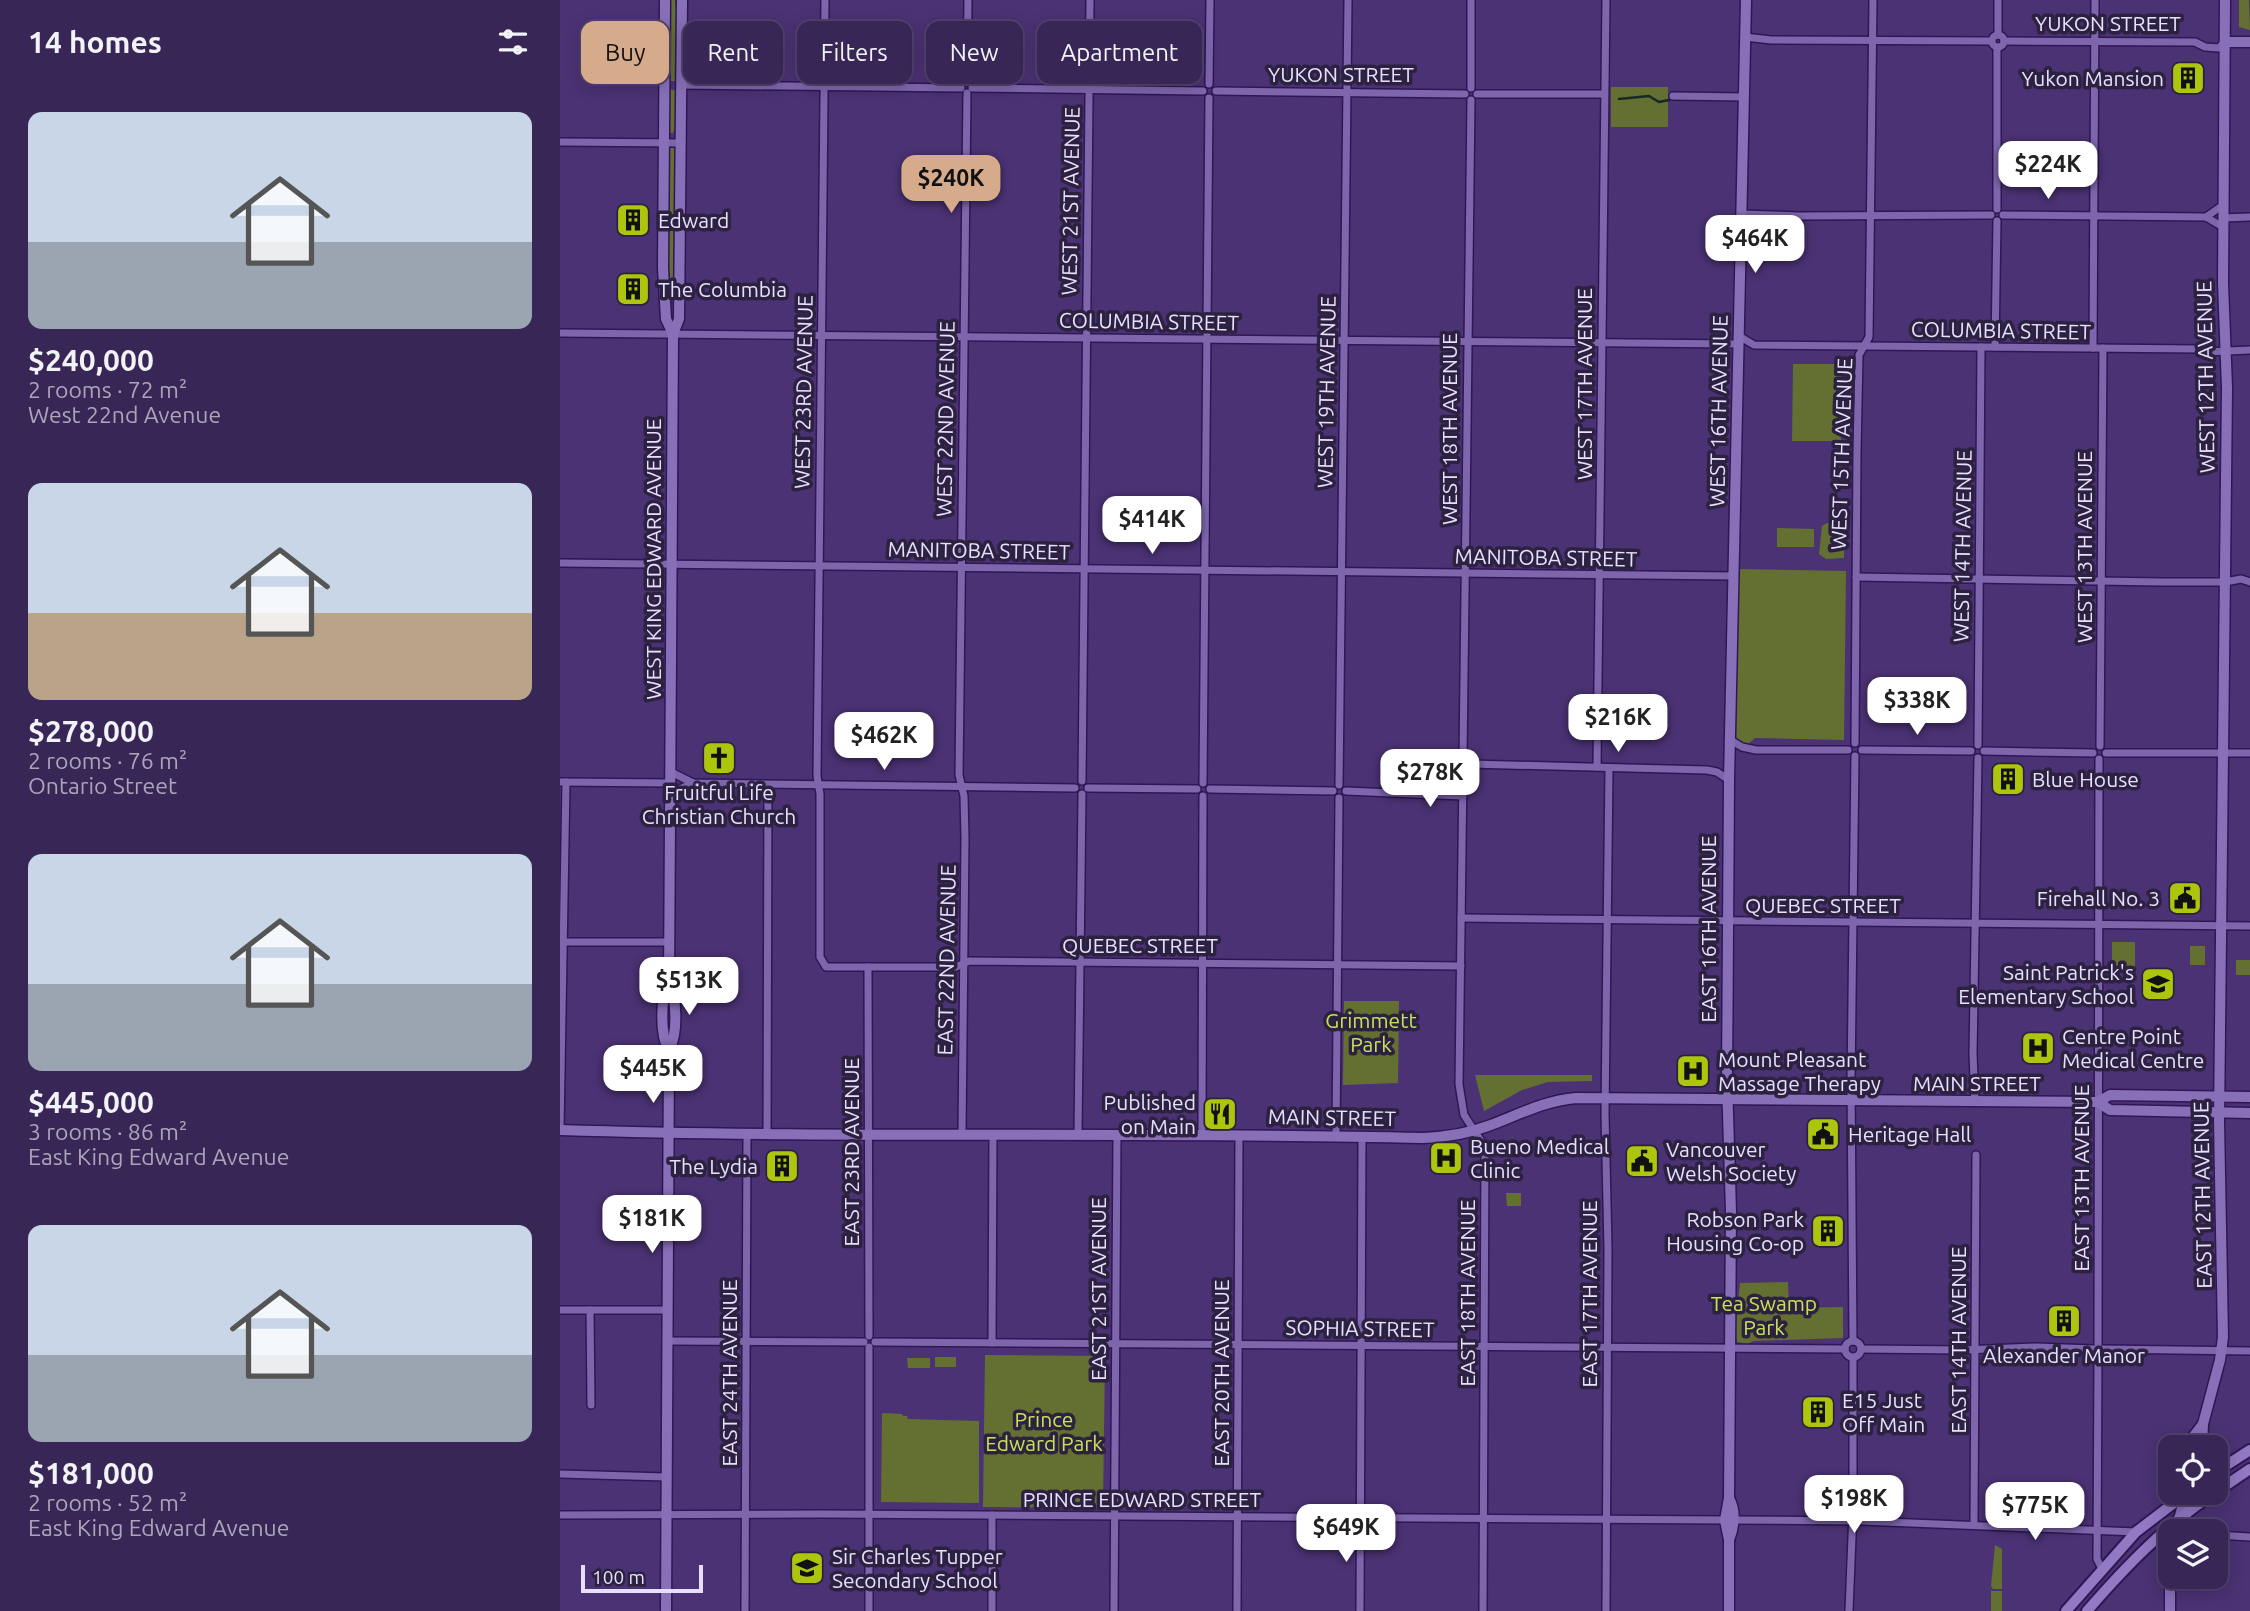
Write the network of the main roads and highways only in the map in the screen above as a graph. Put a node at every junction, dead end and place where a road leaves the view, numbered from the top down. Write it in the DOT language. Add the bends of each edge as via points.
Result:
graph roads {
  1 [pos="665,0"];
  2 [pos="682,0"];
  3 [pos="1746,0"];
  4 [pos="2225,0"];
  5 [pos="2225,42"];
  6 [pos="2250,42"];
  7 [pos="673,334"];
  8 [pos="1729,739"];
  9 [pos="2223,753"];
  10 [pos="2219,1096"];
  11 [pos="2250,1097"];
  12 [pos="1728,1100"];
  13 [pos="2098,1102"];
  14 [pos="2219,1112"];
  15 [pos="2250,1112"];
  16 [pos="560,1130"];
  17 [pos="668,1134"];
  18 [pos="2203,1424"];
  19 [pos="2195,1435"];
  20 [pos="2203,1435"];
  21 [pos="2250,1450"];
  22 [pos="2228,1464"];
  23 [pos="2250,1469"];
  24 [pos="2228,1483"];
  25 [pos="2171,1505"];
  26 [pos="2182,1505"];
  27 [pos="2196,1505"];
  28 [pos="2179,1517"];
  29 [pos="2170,1589"];
  30 [pos="666,1611"];
  31 [pos="1728,1611"];
  32 [pos="2066,1611"];
  33 [pos="2087,1611"];
  34 [pos="2169,1611"];
  1 -- 7 [label="main road, WEST KING EDWARD AVENUE" via="663,268 666,319"];
  2 -- 7 [label="main road, WEST KING EDWARD AVENUE" via="679,318"];
  3 -- 8 [label="main road, WEST 16TH AVENUE"];
  4 -- 5 [label="main road, WEST 12TH AVENUE"];
  5 -- 6 [label="main road, YUKON STREET"];
  5 -- 9 [label="main road, WEST 12TH AVENUE"];
  7 -- 17 [label="main road, WEST KING EDWARD AVENUE" via="670,942 669,982 663,992 664,1041 669,1051"];
  8 -- 12 [label="main road, EAST 16TH AVENUE"];
  9 -- 10 [label="main road, EAST 12TH AVENUE"];
  10 -- 11 [label="main road, MAIN STREET"];
  10 -- 13 [label="main road, MAIN STREET" via="2110,1095"];
  10 -- 14 [label="main road, EAST 12TH AVENUE"];
  12 -- 13 [label="main road, MAIN STREET"];
  12 -- 17 [label="main road, MAIN STREET" via="1549,1102 1475,1130 1437,1138"];
  12 -- 31 [label="main road, EAST 16TH AVENUE"];
  13 -- 14 [label="main road, MAIN STREET" via="2109,1110"];
  14 -- 15 [label="main road, MAIN STREET"];
  14 -- 18 [label="main road, EAST 12TH AVENUE" via="2223,1312 2221,1350"];
  16 -- 17 [label="main road, MAIN STREET"];
  17 -- 30 [label="main road, WEST KING EDWARD AVENUE"];
  18 -- 19 [label="main road, EAST 12TH AVENUE"];
  18 -- 20 [label="main road, EAST 12TH AVENUE"];
  21 -- 22 [label="main road"];
  23 -- 24 [label="main road"];
  25 -- 32 [label="main road" via="2136,1532"];
  26 -- 28 [label="main road"];
  27 -- 28 [label="main road"];
  28 -- 33 [label="main road"];
  29 -- 34 [label="main road"];
}
